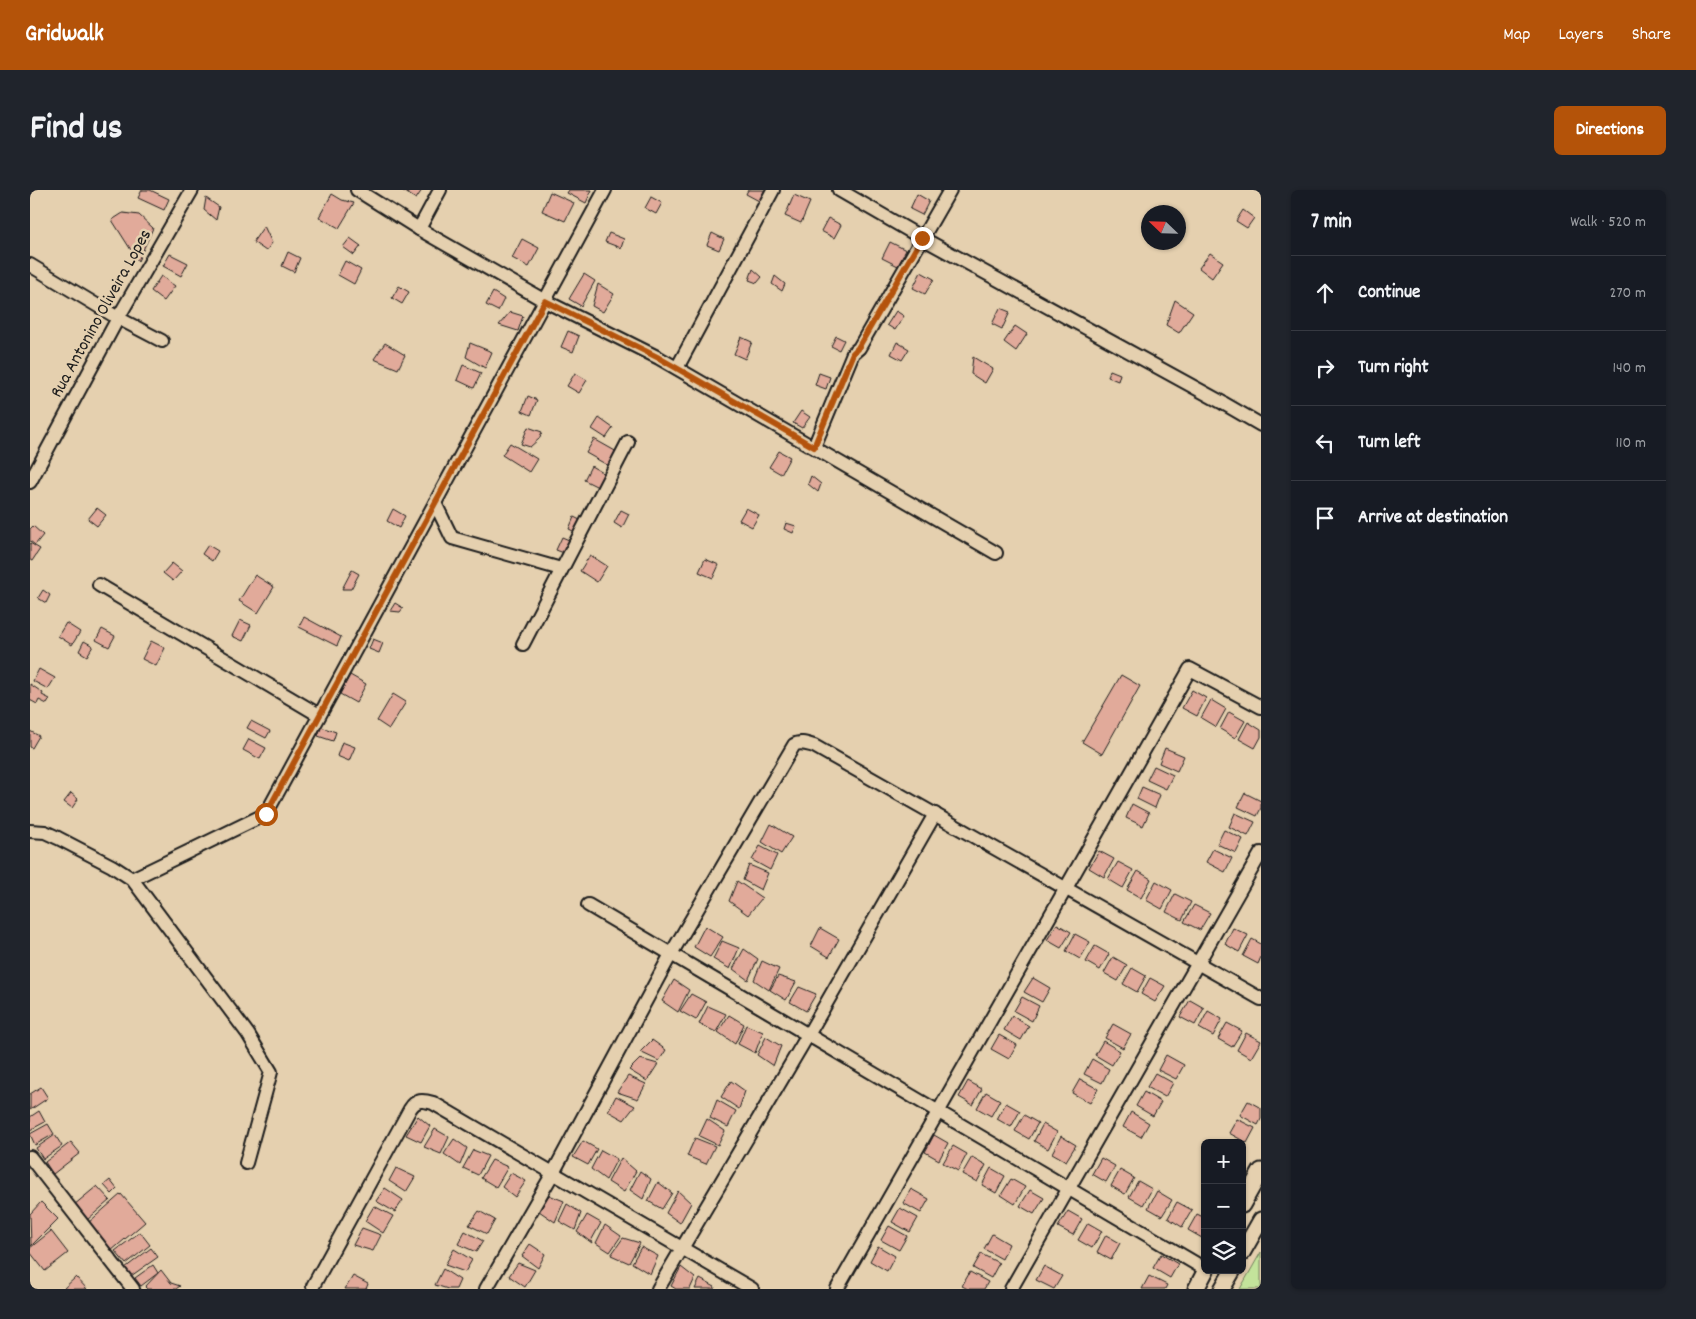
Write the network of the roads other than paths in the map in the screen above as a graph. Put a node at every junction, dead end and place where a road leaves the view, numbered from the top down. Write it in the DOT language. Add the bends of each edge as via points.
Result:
graph roads {
  1 [pos="192,190"];
  2 [pos="357,190"];
  3 [pos="440,190"];
  4 [pos="604,190"];
  5 [pos="773,190"];
  6 [pos="839,190"];
  7 [pos="950,190"];
  8 [pos="419,229"];
  9 [pos="922,238"];
  10 [pos="30,265"];
  11 [pos="545,301"];
  12 [pos="118,318"];
  13 [pos="162,342"];
  14 [pos="678,368"];
  15 [pos="1261,425"];
  16 [pos="628,442"];
  17 [pos="814,447"];
  18 [pos="30,482"];
  19 [pos="435,503"];
  20 [pos="996,553"];
  21 [pos="561,569"];
  22 [pos="99,585"];
  23 [pos="523,644"];
  24 [pos="1261,707"];
  25 [pos="320,715"];
  26 [pos="935,814"];
  27 [pos="30,831"];
  28 [pos="1261,854"];
  29 [pos="133,879"];
  30 [pos="1066,888"];
  31 [pos="588,905"];
  32 [pos="671,954"];
  33 [pos="1197,962"];
  34 [pos="1261,999"];
  35 [pos="808,1035"];
  36 [pos="938,1111"];
  37 [pos="30,1157"];
  38 [pos="246,1163"];
  39 [pos="1261,1171"];
  40 [pos="553,1173"];
  41 [pos="1069,1189"];
  42 [pos="1246,1198"];
  43 [pos="1261,1220"];
  44 [pos="1246,1246"];
  45 [pos="682,1248"];
  46 [pos="1201,1267"];
  47 [pos="1204,1274"];
  48 [pos="1230,1274"];
  49 [pos="313,1286"];
  50 [pos="133,1289"];
  51 [pos="486,1289"];
  52 [pos="658,1289"];
  53 [pos="752,1289"];
  54 [pos="836,1289"];
  55 [pos="1011,1289"];
  56 [pos="1196,1289"];
  57 [pos="1222,1289"];
  1 -- 12 [label="street, Rua Antonino Oliveira Lopes"];
  2 -- 8 [label="street"];
  3 -- 8 [label="street"];
  4 -- 11 [label="street"];
  5 -- 14 [label="street"];
  6 -- 9 [label="street"];
  7 -- 9 [label="street"];
  8 -- 11 [label="street"];
  9 -- 15 [label="street"];
  9 -- 17 [label="street" via="853,353"];
  10 -- 12 [label="street"];
  11 -- 14 [label="street"];
  11 -- 19 [label="street"];
  12 -- 13 [label="street"];
  12 -- 18 [label="street, Rua Antonino Oliveira Lopes"];
  14 -- 17 [label="street"];
  16 -- 21 [label="street"];
  17 -- 20 [label="street"];
  19 -- 21 [label="street" via="452,538"];
  19 -- 25 [label="street"];
  21 -- 23 [label="street"];
  22 -- 25 [label="street"];
  24 -- 30 [label="street" via="1190,669"];
  25 -- 29 [label="street" via="266,814"];
  26 -- 30 [label="street"];
  26 -- 32 [label="street" via="814,746 797,743"];
  26 -- 35 [label="street"];
  27 -- 29 [label="street" via="45,832 58,838"];
  28 -- 33 [label="street"];
  29 -- 38 [label="street" via="248,1034 271,1072"];
  30 -- 33 [label="street"];
  30 -- 36 [label="street"];
  31 -- 32 [label="street"];
  32 -- 35 [label="street"];
  32 -- 40 [label="street"];
  33 -- 34 [label="street"];
  33 -- 41 [label="street"];
  35 -- 36 [label="street"];
  35 -- 45 [label="street"];
  36 -- 41 [label="street"];
  36 -- 54 [label="street"];
  37 -- 50 [label="street"];
  39 -- 42 [label="street"];
  40 -- 45 [label="street"];
  40 -- 49 [label="street" via="433,1103 413,1103"];
  40 -- 51 [label="street"];
  41 -- 46 [label="street"];
  41 -- 55 [label="street"];
  43 -- 44 [label="street"];
  45 -- 52 [label="street"];
  45 -- 53 [label="street"];
  47 -- 56 [label="street"];
  48 -- 57 [label="street"];
}
